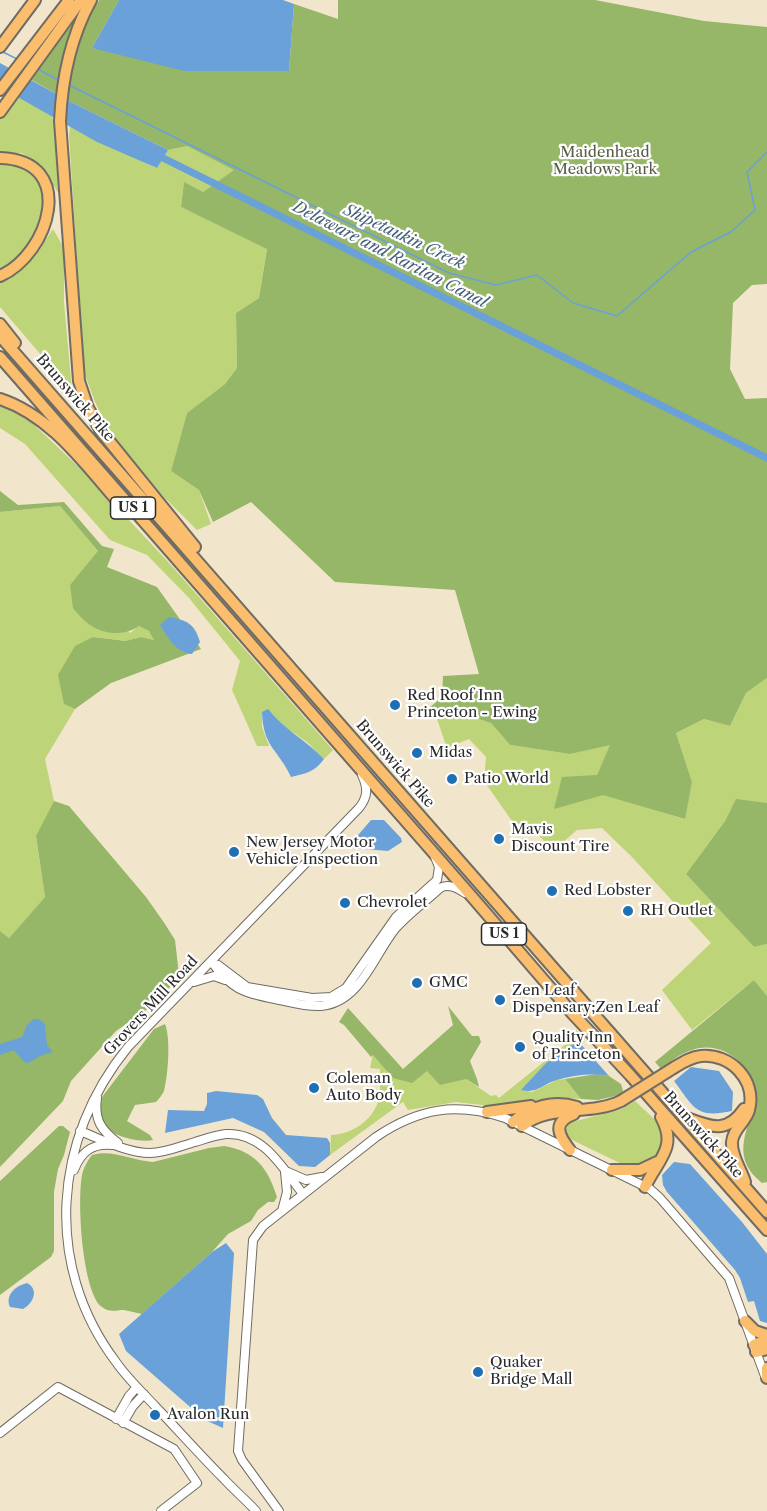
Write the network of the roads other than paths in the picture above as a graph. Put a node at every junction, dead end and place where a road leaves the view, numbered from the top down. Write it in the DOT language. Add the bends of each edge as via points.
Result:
graph roads {
  1 [pos="35,0"];
  2 [pos="69,0"];
  3 [pos="81,0"];
  4 [pos="91,0"];
  5 [pos="44,42"];
  6 [pos="0,47"];
  7 [pos="0,90"];
  8 [pos="0,112"];
  9 [pos="0,158"];
  10 [pos="0,276"];
  11 [pos="0,324"];
  12 [pos="0,336"];
  13 [pos="0,357"];
  14 [pos="38,379"];
  15 [pos="0,399"];
  16 [pos="263,635"];
  17 [pos="265,659"];
  18 [pos="359,768"];
  19 [pos="434,852"];
  20 [pos="473,898"];
  21 [pos="212,961"];
  22 [pos="228,982"];
  23 [pos="190,983"];
  24 [pos="100,1086"];
  25 [pos="748,1088"];
  26 [pos="650,1098"];
  27 [pos="549,1104"];
  28 [pos="586,1110"];
  29 [pos="487,1112"];
  30 [pos="686,1118"];
  31 [pos="518,1124"];
  32 [pos="80,1131"];
  33 [pos="127,1148"];
  34 [pos="570,1149"];
  35 [pos="659,1161"];
  36 [pos="612,1170"];
  37 [pos="285,1171"];
  38 [pos="326,1176"];
  39 [pos="68,1186"];
  40 [pos="645,1186"];
  41 [pos="748,1191"];
  42 [pos="303,1194"];
  43 [pos="282,1210"];
  44 [pos="767,1212"];
  45 [pos="767,1230"];
  46 [pos="745,1322"];
  47 [pos="767,1335"];
  48 [pos="767,1340"];
  49 [pos="759,1349"];
  50 [pos="767,1368"];
  51 [pos="767,1380"];
  52 [pos="137,1387"];
  53 [pos="144,1394"];
  54 [pos="120,1421"];
  55 [pos="0,1433"];
  56 [pos="224,1479"];
  57 [pos="161,1511"];
  58 [pos="249,1511"];
  59 [pos="256,1511"];
  60 [pos="279,1511"];
  1 -- 6 [label="highway"];
  2 -- 5 [label="highway"];
  3 -- 5 [label="highway"];
  4 -- 16 [label="highway" via="69,52 61,102 77,367 88,408 101,431"];
  5 -- 7 [label="highway"];
  5 -- 8 [label="highway"];
  9 -- 10 [label="highway" via="18,160 40,174 50,204 47,221 31,249 14,268"];
  11 -- 14 [label="highway"];
  12 -- 14 [label="highway, Brunswick Pike / US 1"];
  13 -- 17 [label="highway, Brunswick Pike / US 1"];
  14 -- 16 [label="highway, Brunswick Pike / US 1"];
  15 -- 17 [label="highway" via="34,415 60,437"];
  16 -- 30 [label="highway, Brunswick Pike / US 1"];
  17 -- 18 [label="highway, Brunswick Pike / US 1"];
  18 -- 19 [label="highway, Brunswick Pike / US 1"];
  18 -- 21 [label="street, Grovers Mill Road" via="367,790 359,808"];
  19 -- 20 [label="highway, Brunswick Pike / US 1"];
  19 -- 21 [label="street" via="439,867 437,880 396,917 353,980 331,997 312,998 251,988"];
  20 -- 22 [label="street" via="453,887 440,888 395,929 354,990 326,1005 251,995"];
  20 -- 26 [label="highway, Brunswick Pike / US 1"];
  21 -- 22 [label="street"];
  21 -- 23 [label="street, Grovers Mill Road"];
  22 -- 23 [label="street" via="214,975"];
  23 -- 24 [label="street, Grovers Mill Road" via="129,1047"];
  24 -- 32 [label="street, Grovers Mill Road"];
  24 -- 33 [label="street" via="97,1121 107,1135"];
  25 -- 28 [label="highway, bridge" via="738,1069 721,1059 699,1056 621,1101"];
  25 -- 30 [label="highway" via="744,1110 729,1124 711,1126"];
  25 -- 41 [label="highway" via="749,1109 732,1141 732,1153"];
  26 -- 35 [label="highway" via="669,1138"];
  26 -- 45 [label="highway, Brunswick Pike / US 1"];
  27 -- 28 [label="highway"];
  27 -- 29 [label="highway"];
  27 -- 31 [label="highway" via="530,1110"];
  28 -- 31 [label="highway" via="541,1116"];
  28 -- 34 [label="highway" via="567,1117 561,1125 560,1136"];
  29 -- 31 [label="street"];
  29 -- 38 [label="street" via="448,1109 408,1118"];
  30 -- 41 [label="highway, Brunswick Pike / US 1"];
  31 -- 34 [label="street"];
  32 -- 33 [label="street"];
  32 -- 39 [label="street, Grovers Mill Road"];
  33 -- 37 [label="street" via="158,1153 217,1136 236,1135 262,1145"];
  33 -- 39 [label="street" via="103,1145 86,1150 78,1158"];
  34 -- 36 [label="street"];
  35 -- 36 [label="highway" via="639,1170"];
  35 -- 40 [label="highway"];
  36 -- 40 [label="street"];
  37 -- 38 [label="street" via="306,1180"];
  37 -- 42 [label="street"];
  37 -- 43 [label="street" via="287,1192"];
  38 -- 42 [label="street"];
  39 -- 52 [label="street, Grovers Mill Road" via="67,1236 78,1291 100,1339"];
  40 -- 46 [label="street" via="729,1278"];
  41 -- 44 [label="highway, Brunswick Pike / US 1"];
  42 -- 43 [label="street"];
  43 -- 60 [label="street" via="259,1230 251,1246 238,1447 240,1458"];
  46 -- 47 [label="highway"];
  46 -- 49 [label="street"];
  48 -- 49 [label="highway"];
  49 -- 51 [label="street"];
  50 -- 51 [label="highway"];
  52 -- 53 [label="street, Grovers Mill Road"];
  52 -- 54 [label="street" via="129,1396"];
  53 -- 54 [label="street"];
  53 -- 56 [label="street, Grovers Mill Road"];
  54 -- 55 [label="street" via="58,1387"];
  54 -- 57 [label="street" via="174,1449 197,1482"];
  56 -- 58 [label="street, Grovers Mill Road"];
  56 -- 59 [label="street, Grovers Mill Road"];
}
